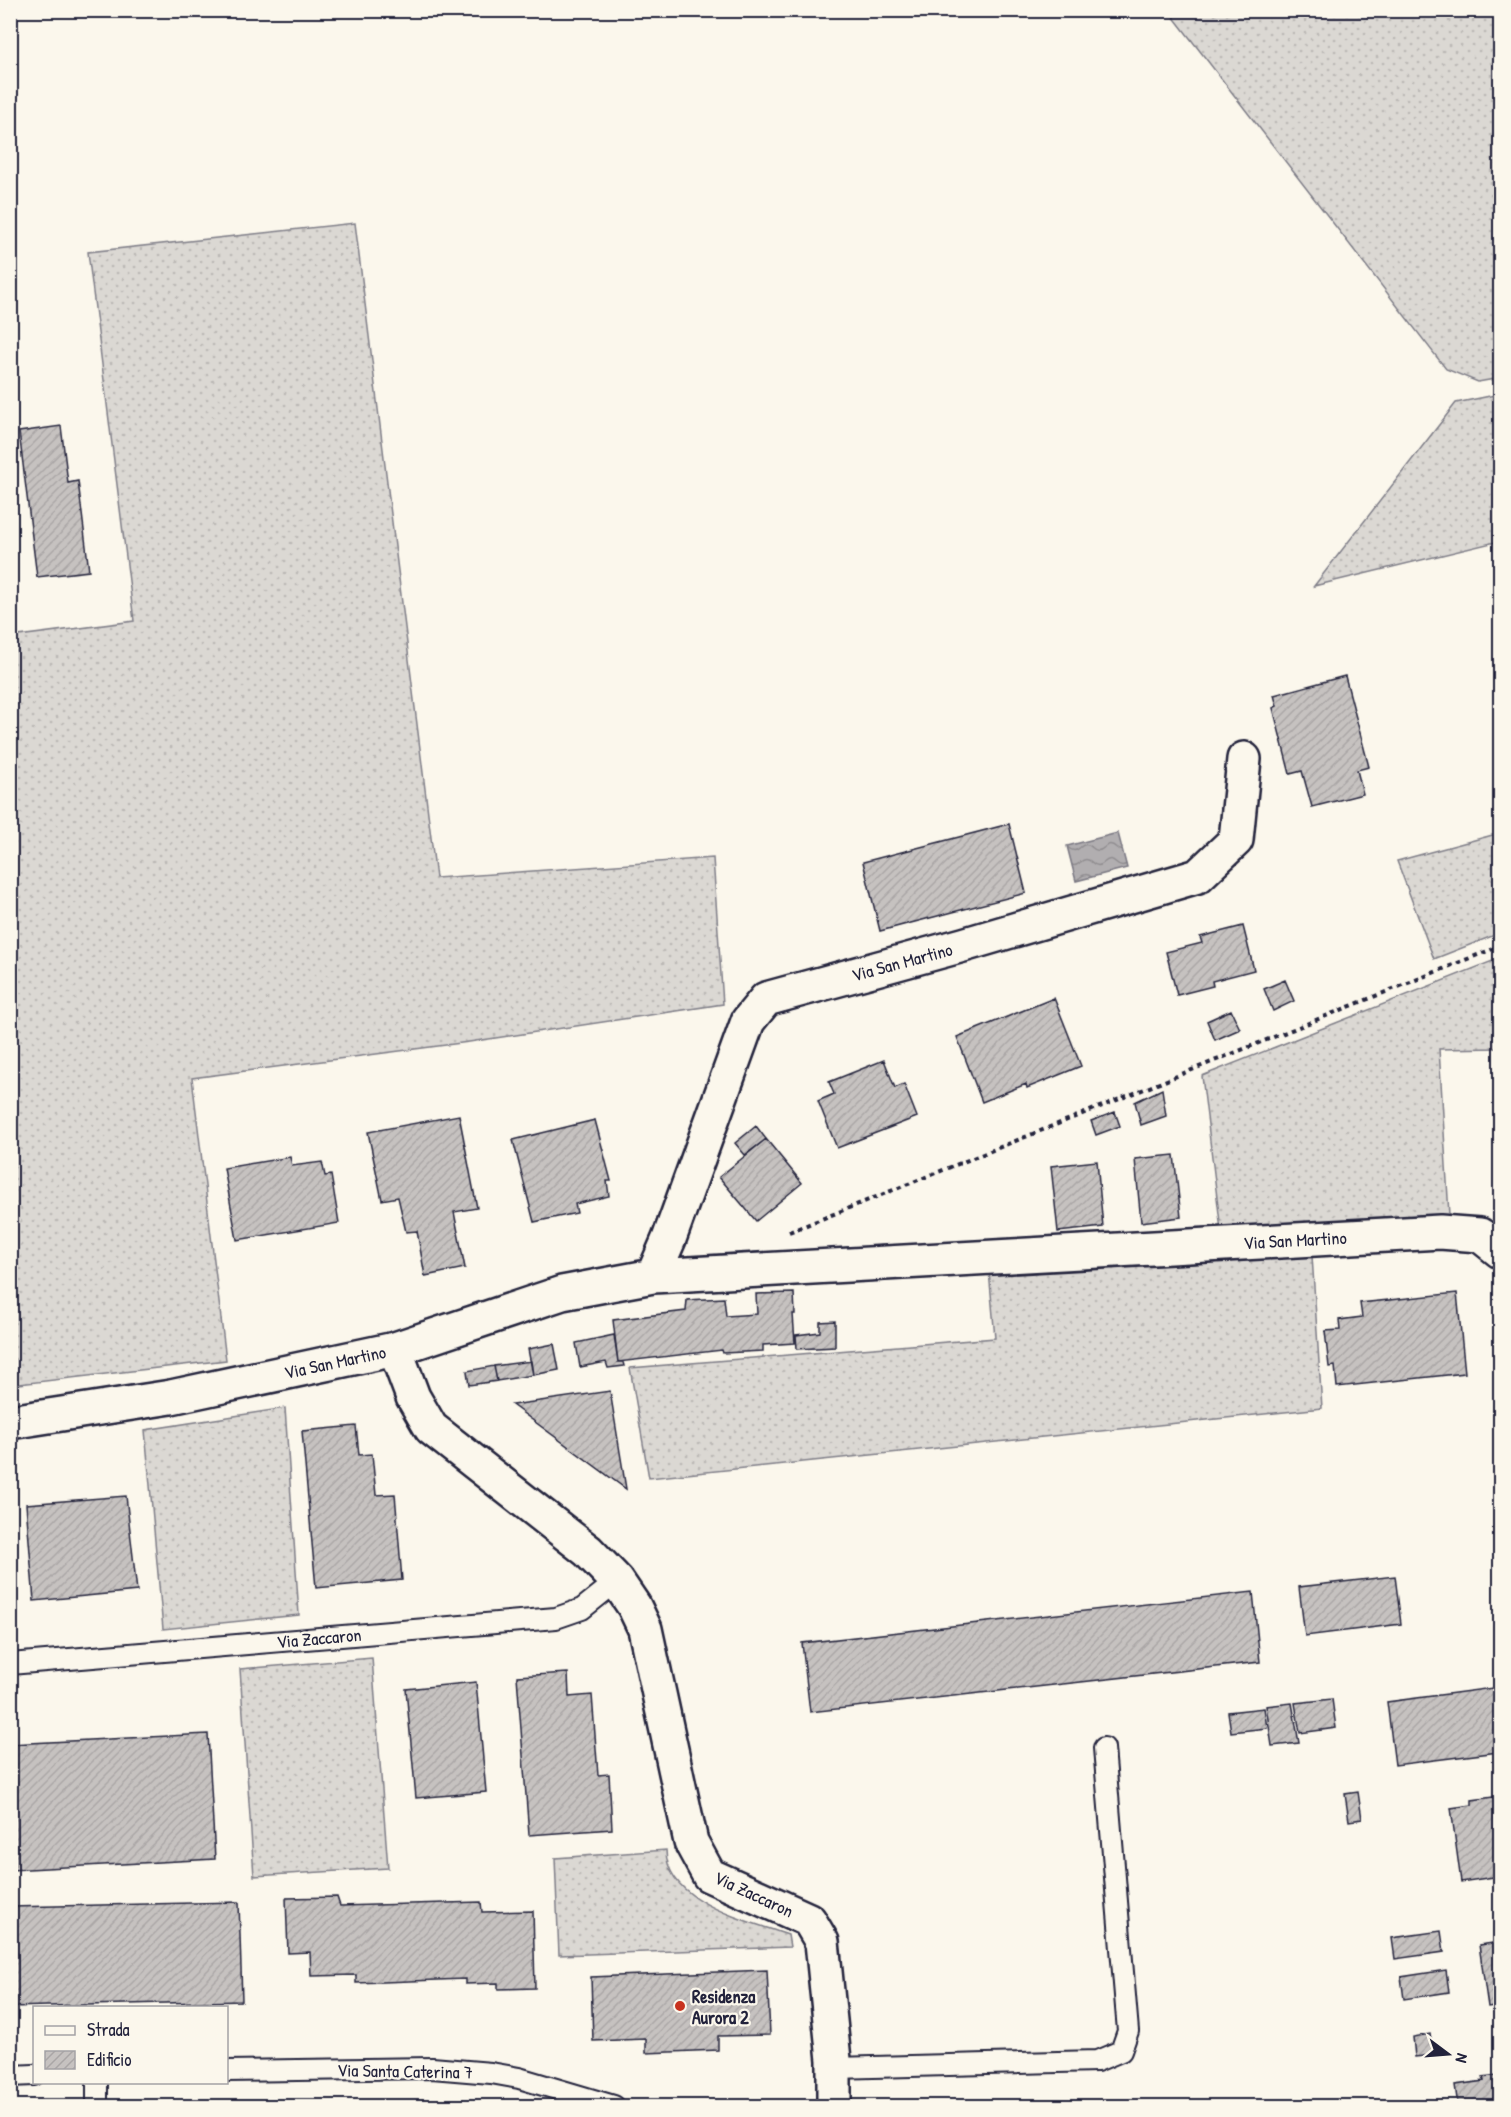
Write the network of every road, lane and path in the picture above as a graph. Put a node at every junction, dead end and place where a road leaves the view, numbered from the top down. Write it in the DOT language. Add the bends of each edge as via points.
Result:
graph roads {
  1 [pos="1244,759"];
  2 [pos="1500,946"];
  3 [pos="1500,1251"];
  4 [pos="764,1270"];
  5 [pos="653,1276"];
  6 [pos="395,1350"];
  7 [pos="10,1422"];
  8 [pos="617,1581"];
  9 [pos="10,1664"];
  10 [pos="1104,1749"];
  11 [pos="835,2068"];
  12 [pos="228,2071"];
  13 [pos="33,2075"];
  14 [pos="10,2076"];
  15 [pos="97,2084"];
  16 [pos="97,2106"];
  17 [pos="614,2106"];
  18 [pos="834,2106"];
  1 -- 5 [label="street, Via San Martino" via="1236,840 1198,876 766,999 747,1021"];
  2 -- 4 [label="path" via="779,1236"];
  3 -- 4 [label="street, Via San Martino" via="1480,1235 1440,1232"];
  4 -- 5 [label="street, Via San Martino"];
  5 -- 6 [label="street, Via San Martino" via="562,1293"];
  6 -- 7 [label="street, Via San Martino" via="171,1397"];
  6 -- 8 [label="street, Via Zaccaron" via="413,1397 431,1428 588,1551"];
  8 -- 9 [label="lane, Via Zaccaron" via="582,1609 556,1618"];
  8 -- 11 [label="street, Via Zaccaron" via="645,1629 691,1842 704,1867 709,1875 809,1920 822,1942"];
  10 -- 11 [label="lane" via="1128,2031 1121,2051 1097,2061"];
  11 -- 18 [label="street, Via Zaccaron"];
  12 -- 17 [label="lane, Via Santa Caterina 7" via="462,2069 519,2078"];
  13 -- 14 [label="lane"];
  15 -- 16 [label="lane"];
}
